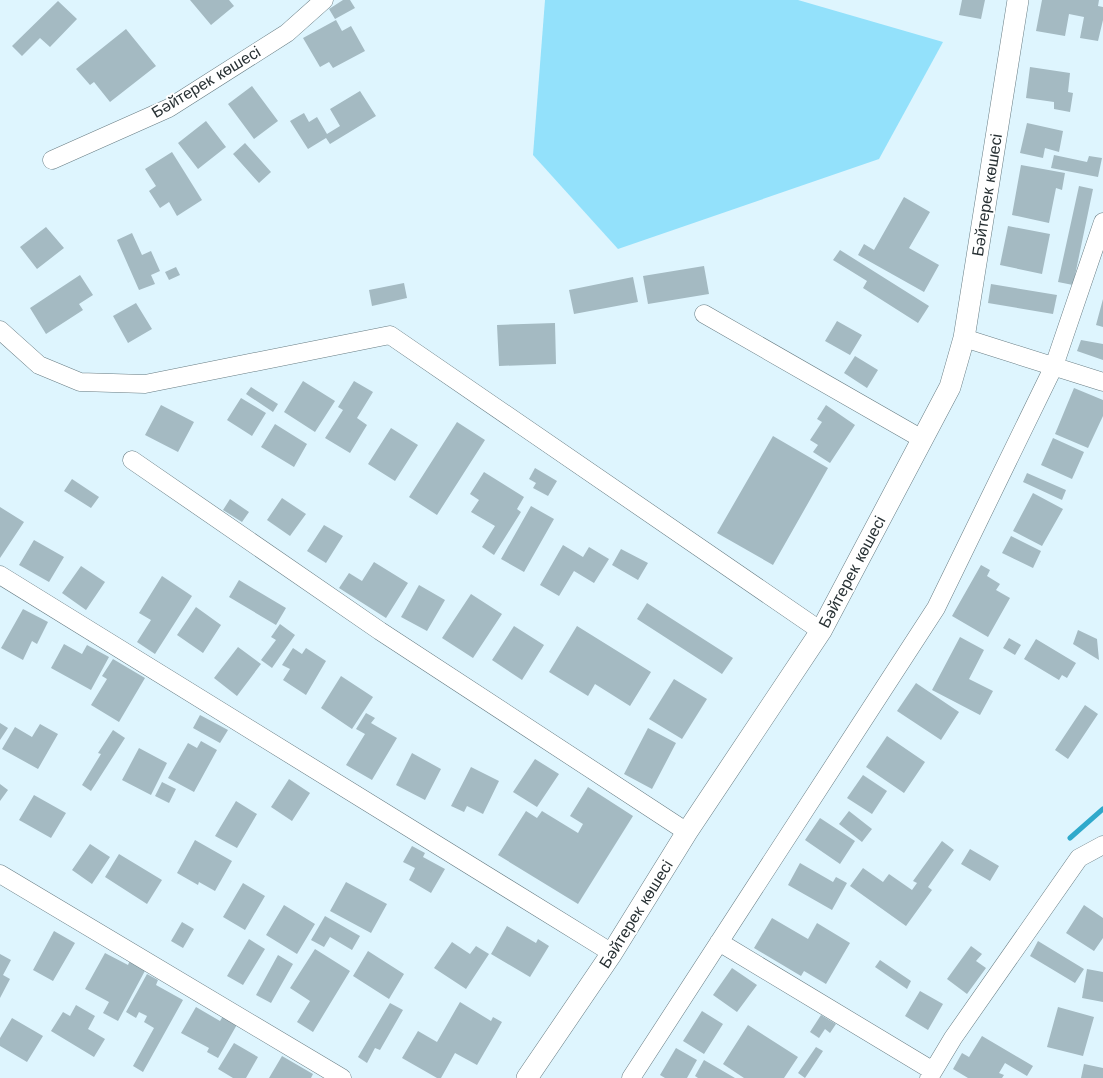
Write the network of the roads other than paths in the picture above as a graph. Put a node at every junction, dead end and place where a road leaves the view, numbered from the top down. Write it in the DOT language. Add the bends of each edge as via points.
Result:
graph roads {
  1 [pos="324,0"];
  2 [pos="1018,0"];
  3 [pos="52,160"];
  4 [pos="1103,222"];
  5 [pos="704,314"];
  6 [pos="0,330"];
  7 [pos="964,338"];
  8 [pos="1054,366"];
  9 [pos="1103,382"];
  10 [pos="922,439"];
  11 [pos="132,460"];
  12 [pos="0,575"];
  13 [pos="821,631"];
  14 [pos="688,832"];
  15 [pos="1103,845"];
  16 [pos="0,874"];
  17 [pos="719,942"];
  18 [pos="612,953"];
  19 [pos="931,1074"];
  20 [pos="342,1078"];
  21 [pos="528,1078"];
  22 [pos="631,1078"];
  1 -- 3 [label="street, Бәйтерек көшесі" via="287,33 169,108"];
  2 -- 7 [label="street, Бәйтерек көшесі"];
  4 -- 8 [label="street"];
  5 -- 10 [label="street"];
  6 -- 13 [label="street" via="39,365 80,382 145,384 390,335"];
  7 -- 8 [label="street"];
  7 -- 10 [label="street, Бәйтерек көшесі" via="950,387"];
  8 -- 9 [label="street"];
  8 -- 17 [label="street" via="936,608"];
  10 -- 13 [label="street, Бәйтерек көшесі"];
  11 -- 14 [label="street" via="380,631"];
  12 -- 18 [label="street"];
  13 -- 14 [label="street, Бәйтерек көшесі"];
  14 -- 18 [label="street, Бәйтерек көшесі"];
  15 -- 19 [label="street" via="1079,858"];
  16 -- 20 [label="street"];
  17 -- 19 [label="street"];
  17 -- 22 [label="street"];
  18 -- 21 [label="street, Бәйтерек көшесі"];
}
